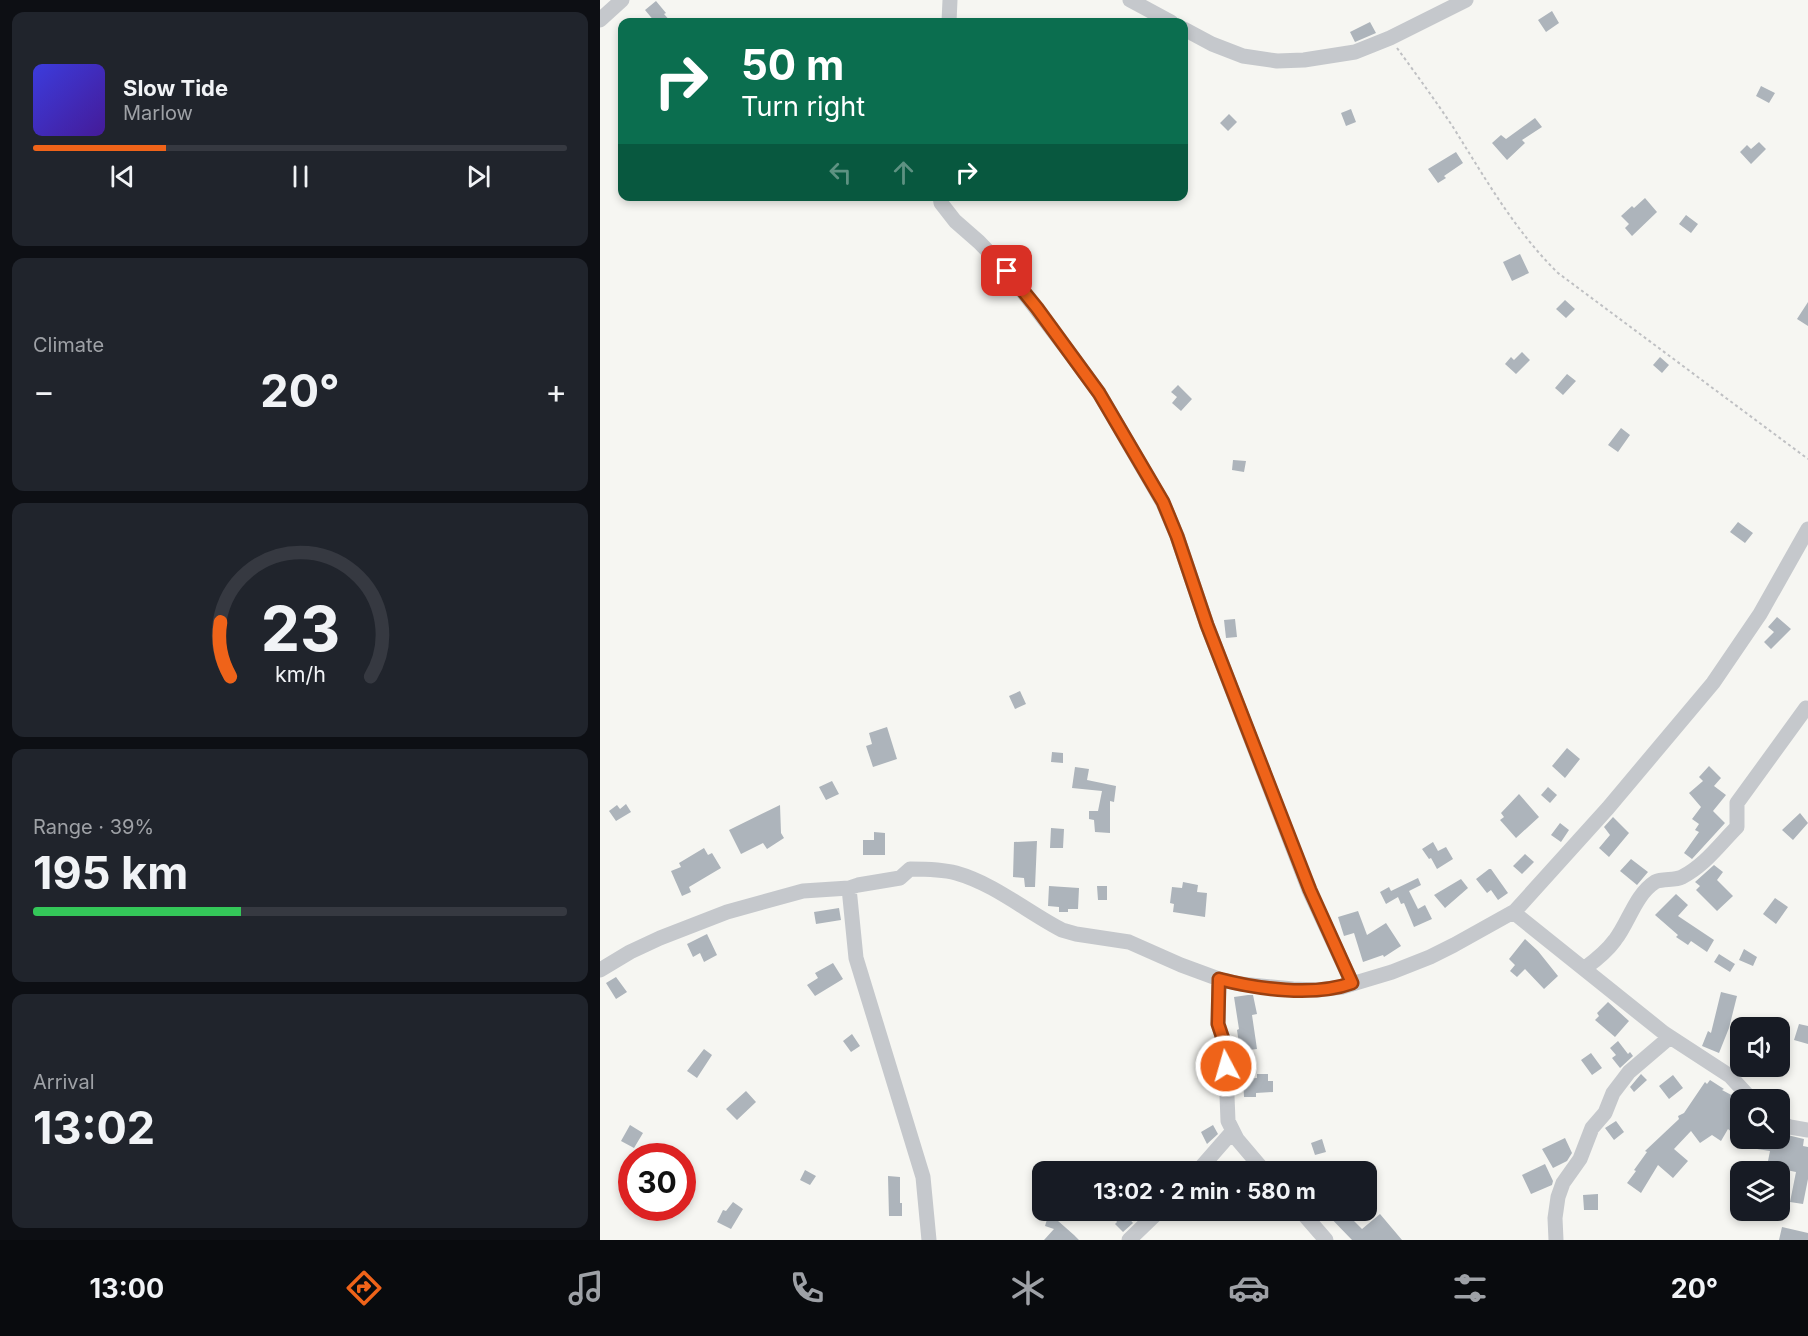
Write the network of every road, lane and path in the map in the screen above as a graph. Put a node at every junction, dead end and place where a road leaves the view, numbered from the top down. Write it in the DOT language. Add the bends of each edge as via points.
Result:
graph roads {
  1 [pos="622,0"];
  2 [pos="950,0"];
  3 [pos="1130,0"];
  4 [pos="1466,0"];
  5 [pos="949,18"];
  6 [pos="1164,18"];
  7 [pos="600,20"];
  8 [pos="1188,31"];
  9 [pos="1390,38"];
  10 [pos="941,201"];
  11 [pos="1808,459"];
  12 [pos="1808,529"];
  13 [pos="1806,708"];
  14 [pos="849,888"];
  15 [pos="1514,912"];
  16 [pos="1585,968"];
  17 [pos="600,970"];
  18 [pos="1219,979"];
  19 [pos="1352,983"];
  20 [pos="1670,1037"];
  21 [pos="1742,1089"];
  22 [pos="1790,1127"];
  23 [pos="1808,1130"];
  24 [pos="1232,1132"];
  25 [pos="1207,1161"];
  26 [pos="1256,1161"];
  27 [pos="1149,1221"];
  28 [pos="1310,1221"];
  29 [pos="929,1240"];
  30 [pos="1129,1240"];
  31 [pos="1326,1240"];
  32 [pos="1556,1240"];
  1 -- 7 [label="street"];
  2 -- 5 [label="street"];
  3 -- 6 [label="street"];
  4 -- 9 [label="street"];
  8 -- 9 [label="street" via="1243,56 1277,61 1355,52"];
  9 -- 11 [label="path" via="1423,82 1500,203 1542,257 1558,273"];
  10 -- 19 [label="street" via="954,221 1007,271 1072,356 1163,502 1310,890"];
  12 -- 15 [label="street" via="1760,614 1713,683"];
  13 -- 16 [label="street" via="1737,803 1737,827 1705,862 1680,879 1656,881 1633,908 1615,941"];
  14 -- 17 [label="street" via="803,891 727,912 660,938"];
  14 -- 18 [label="street" via="900,878 910,869 956,873 1006,896 1062,930 1129,942"];
  14 -- 29 [label="street" via="856,958 923,1177"];
  15 -- 16 [label="street"];
  15 -- 19 [label="street" via="1430,957"];
  16 -- 20 [label="street"];
  18 -- 19 [label="street" via="1293,989 1329,989"];
  18 -- 24 [label="street" via="1218,1024 1225,1045 1226,1110"];
  20 -- 21 [label="street" via="1730,1076"];
  20 -- 32 [label="street" via="1629,1072 1592,1128 1558,1197"];
  22 -- 23 [label="street"];
  24 -- 25 [label="street"];
  24 -- 26 [label="street"];
  27 -- 30 [label="street"];
  28 -- 31 [label="street"];
}
